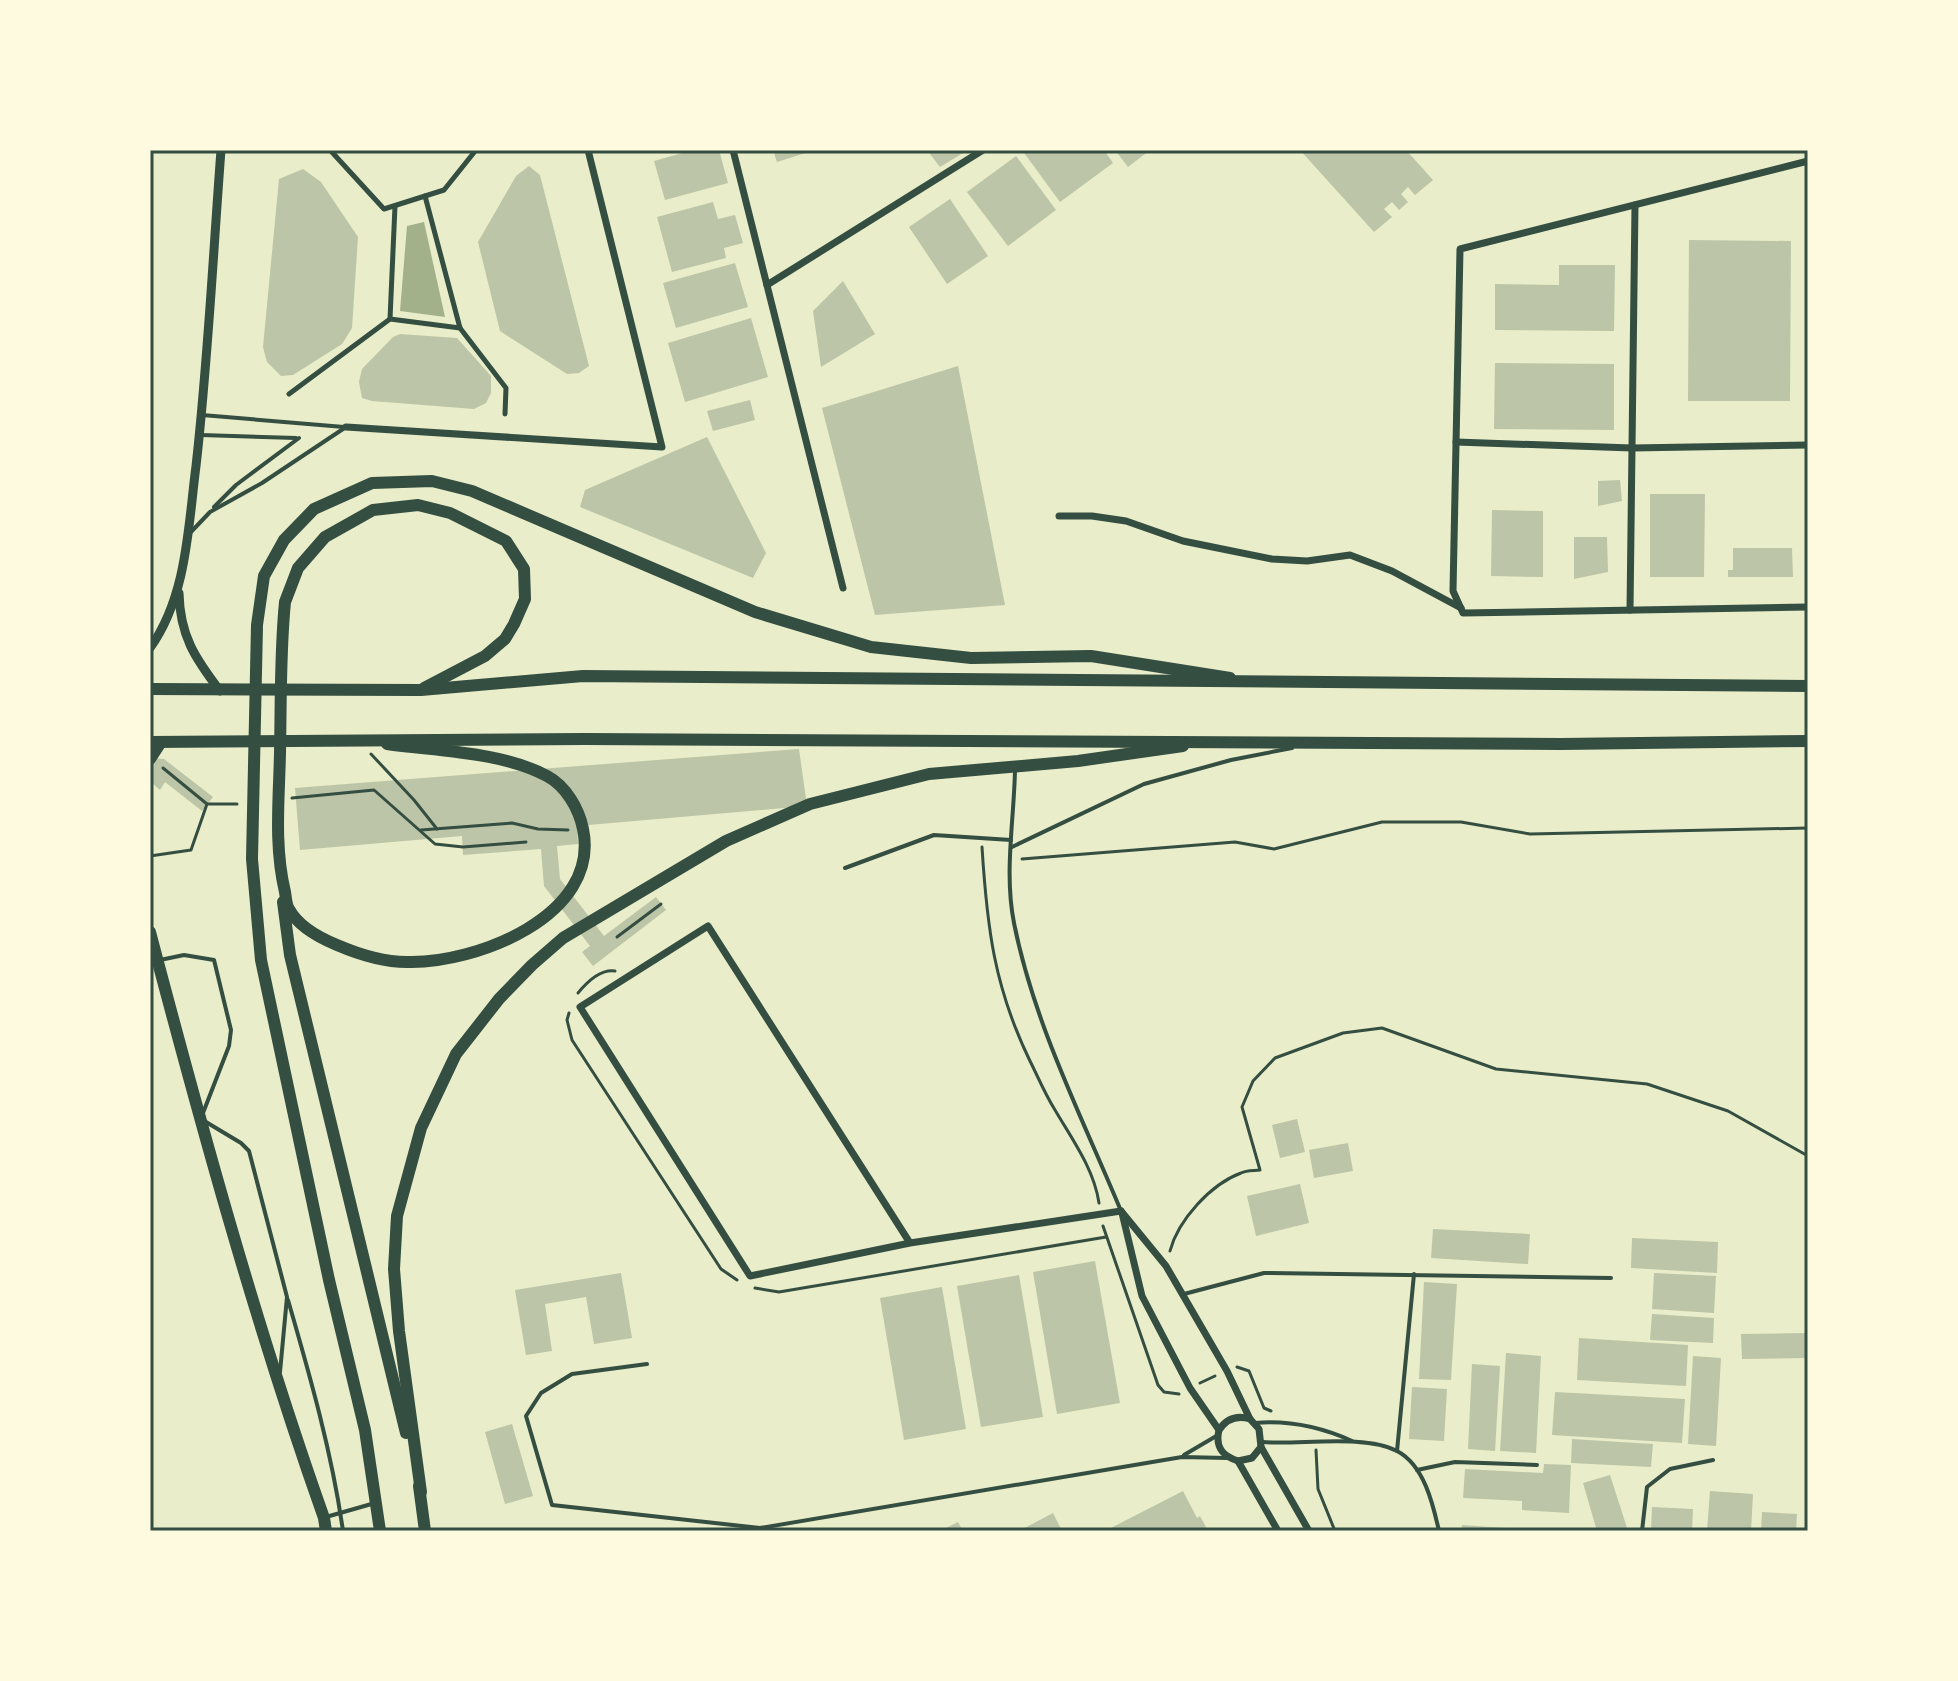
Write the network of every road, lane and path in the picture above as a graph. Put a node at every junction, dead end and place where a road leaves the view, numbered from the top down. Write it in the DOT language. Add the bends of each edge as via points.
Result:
graph roads {
  1 [pos="221,150"];
  2 [pos="330,150"];
  3 [pos="476,150"];
  4 [pos="588,150"];
  5 [pos="733,150"];
  6 [pos="983,150"];
  7 [pos="1808,161"];
  8 [pos="425,196"];
  9 [pos="1635,205"];
  10 [pos="395,206"];
  11 [pos="767,285"];
  12 [pos="390,319"];
  13 [pos="460,328"];
  14 [pos="289,394"];
  15 [pos="505,414"];
  16 [pos="202,415"];
  17 [pos="346,427"];
  18 [pos="199,435"];
  19 [pos="1456,442"];
  20 [pos="1808,445"];
  21 [pos="1632,448"];
  22 [pos="210,512"];
  23 [pos="1059,516"];
  24 [pos="188,535"];
  25 [pos="178,586"];
  26 [pos="843,588"];
  27 [pos="1808,607"];
  28 [pos="1461,608"];
  29 [pos="1630,610"];
  30 [pos="150,648"];
  31 [pos="1264,683"];
  32 [pos="1808,686"];
  33 [pos="150,689"];
  34 [pos="421,690"];
  35 [pos="220,691"];
  36 [pos="360,741"];
  37 [pos="1808,741"];
  38 [pos="156,742"];
  39 [pos="1205,743"];
  40 [pos="1314,744"];
  41 [pos="150,759"];
  42 [pos="1015,765"];
  43 [pos="163,768"];
  44 [pos="282,799"];
  45 [pos="207,804"];
  46 [pos="236,804"];
  47 [pos="1808,828"];
  48 [pos="437,829"];
  49 [pos="572,830"];
  50 [pos="419,831"];
  51 [pos="1011,840"];
  52 [pos="526,842"];
  53 [pos="1010,848"];
  54 [pos="150,856"];
  55 [pos="277,859"];
  56 [pos="1010,860"];
  57 [pos="845,868"];
  58 [pos="661,904"];
  59 [pos="150,932"];
  60 [pos="617,937"];
  61 [pos="158,961"];
  62 [pos="634,973"];
  63 [pos="571,1001"];
  64 [pos="569,1011"];
  65 [pos="200,1119"];
  66 [pos="1808,1156"];
  67 [pos="1121,1211"];
  68 [pos="1106,1237"];
  69 [pos="910,1243"];
  70 [pos="1166,1266"];
  71 [pos="1414,1274"];
  72 [pos="1611,1278"];
  73 [pos="739,1281"];
  74 [pos="748,1287"];
  75 [pos="1182,1295"];
  76 [pos="287,1297"];
  77 [pos="647,1364"];
  78 [pos="279,1391"];
  79 [pos="1252,1421"];
  80 [pos="1219,1432"];
  81 [pos="1354,1442"];
  82 [pos="1261,1445"];
  83 [pos="1397,1451"];
  84 [pos="1182,1457"];
  85 [pos="1227,1458"];
  86 [pos="1713,1460"];
  87 [pos="1238,1461"];
  88 [pos="1537,1465"];
  89 [pos="1417,1470"];
  90 [pos="421,1492"];
  91 [pos="377,1502"];
  92 [pos="340,1513"];
  93 [pos="325,1524"];
  94 [pos="343,1531"];
  95 [pos="380,1531"];
  96 [pos="425,1531"];
  97 [pos="1278,1531"];
  98 [pos="1309,1531"];
  99 [pos="1439,1531"];
  100 [pos="1642,1531"];
  1 -- 16 [label="street"];
  2 -- 10 [label="street" via="384,209"];
  3 -- 8 [label="street" via="444,190"];
  4 -- 17 [label="street" via="662,447"];
  5 -- 11 [label="street"];
  6 -- 11 [label="street"];
  7 -- 9 [label="street"];
  8 -- 10 [label="street"];
  8 -- 13 [label="street"];
  9 -- 19 [label="street" via="1460,249"];
  9 -- 21 [label="street"];
  10 -- 12 [label="street"];
  11 -- 26 [label="street"];
  12 -- 13 [label="street"];
  12 -- 14 [label="street"];
  13 -- 15 [label="street" via="506,388"];
  16 -- 17 [label="lane"];
  16 -- 18 [label="street"];
  17 -- 22 [label="lane"];
  18 -- 22 [label="lane" via="299,438 236,485"];
  18 -- 24 [label="street"];
  19 -- 21 [label="street"];
  19 -- 28 [label="street" via="1453,591"];
  20 -- 21 [label="street"];
  21 -- 29 [label="street"];
  22 -- 24 [label="lane"];
  23 -- 28 [label="street" via="1126,521 1183,541 1272,559 1350,555"];
  24 -- 25 [label="street"];
  25 -- 30 [label="street"];
  25 -- 35 [label="street" via="185,638"];
  27 -- 29 [label="street"];
  28 -- 29 [label="street" via="1463,613"];
  31 -- 32 [label="main road"];
  31 -- 34 [label="main road" via="583,676"];
  31 -- 91 [label="main road" via="1091,656 971,658 871,647 755,612 472,491 432,481 372,483 314,509 284,540 264,576 257,625 252,859 261,960"];
  33 -- 35 [label="main road"];
  34 -- 35 [label="main road"];
  34 -- 55 [label="main road" via="485,656 505,639 525,599 524,569 506,541 450,513 418,505 373,510 325,537 298,568 285,602"];
  36 -- 38 [label="main road"];
  36 -- 39 [label="main road"];
  36 -- 48 [label="path"];
  36 -- 55 [label="main road" via="501,760 550,777 581,816 584,852 574,885 543,917 501,943 469,955 407,962 345,949 305,927 289,909"];
  37 -- 40 [label="main road"];
  38 -- 41 [label="main road"];
  39 -- 40 [label="main road"];
  39 -- 42 [label="main road"];
  40 -- 53 [label="lane" via="1144,784"];
  42 -- 51 [label="lane"];
  42 -- 90 [label="main road" via="929,774 810,804 726,841 563,938 499,999 456,1054 421,1128 397,1216 399,1331"];
  43 -- 45 [label="path"];
  44 -- 50 [label="path" via="374,790"];
  45 -- 46 [label="path"];
  45 -- 54 [label="path" via="191,850"];
  47 -- 56 [label="path" via="1530,834 1461,822 1382,822 1274,849 1235,842"];
  48 -- 49 [label="path" via="512,823"];
  48 -- 50 [label="path"];
  50 -- 52 [label="path" via="435,844 463,847"];
  51 -- 53 [label="lane"];
  51 -- 57 [label="lane" via="934,835"];
  53 -- 56 [label="lane"];
  55 -- 90 [label="main road" via="290,955"];
  56 -- 67 [label="lane" via="1013,921 1036,1009"];
  58 -- 60 [label="path"];
  59 -- 61 [label="main road"];
  61 -- 65 [label="main road"];
  61 -- 65 [label="lane" via="184,955 214,960 231,1030"];
  62 -- 63 [label="path" via="607,970"];
  62 -- 69 [label="street" via="708,926"];
  62 -- 69 [label="street" via="580,1007 750,1276"];
  64 -- 73 [label="path" via="572,1040 721,1269"];
  65 -- 76 [label="lane" via="249,1151"];
  65 -- 78 [label="main road"];
  66 -- 70 [label="path" via="1728,1111 1647,1084 1496,1069 1382,1028 1343,1033 1275,1058 1253,1081 1242,1107 1260,1170 1241,1173 1203,1197 1174,1236"];
  67 -- 69 [label="street"];
  67 -- 70 [label="street"];
  67 -- 80 [label="street" via="1142,1296"];
  68 -- 74 [label="path" via="779,1292"];
  70 -- 75 [label="street"];
  71 -- 72 [label="lane"];
  71 -- 75 [label="lane" via="1264,1273"];
  71 -- 83 [label="lane"];
  75 -- 79 [label="street"];
  76 -- 78 [label="lane"];
  76 -- 92 [label="lane"];
  77 -- 84 [label="lane" via="572,1374 541,1393 526,1416 552,1505 760,1528"];
  78 -- 93 [label="main road"];
  79 -- 80 [label="street" via="1236,1417"];
  79 -- 81 [label="lane" via="1317,1428"];
  79 -- 82 [label="street" via="1262,1435"];
  80 -- 84 [label="lane"];
  80 -- 85 [label="street"];
  81 -- 82 [label="lane"];
  81 -- 83 [label="lane"];
  82 -- 87 [label="street" via="1252,1458"];
  82 -- 98 [label="street"];
  83 -- 89 [label="lane"];
  84 -- 85 [label="lane"];
  85 -- 87 [label="street"];
  86 -- 100 [label="lane" via="1670,1469 1647,1487"];
  87 -- 97 [label="street"];
  88 -- 89 [label="lane" via="1455,1462"];
  89 -- 99 [label="lane"];
  90 -- 96 [label="main road"];
  91 -- 92 [label="lane"];
  91 -- 95 [label="main road"];
  92 -- 93 [label="lane"];
  92 -- 94 [label="lane"];
}
